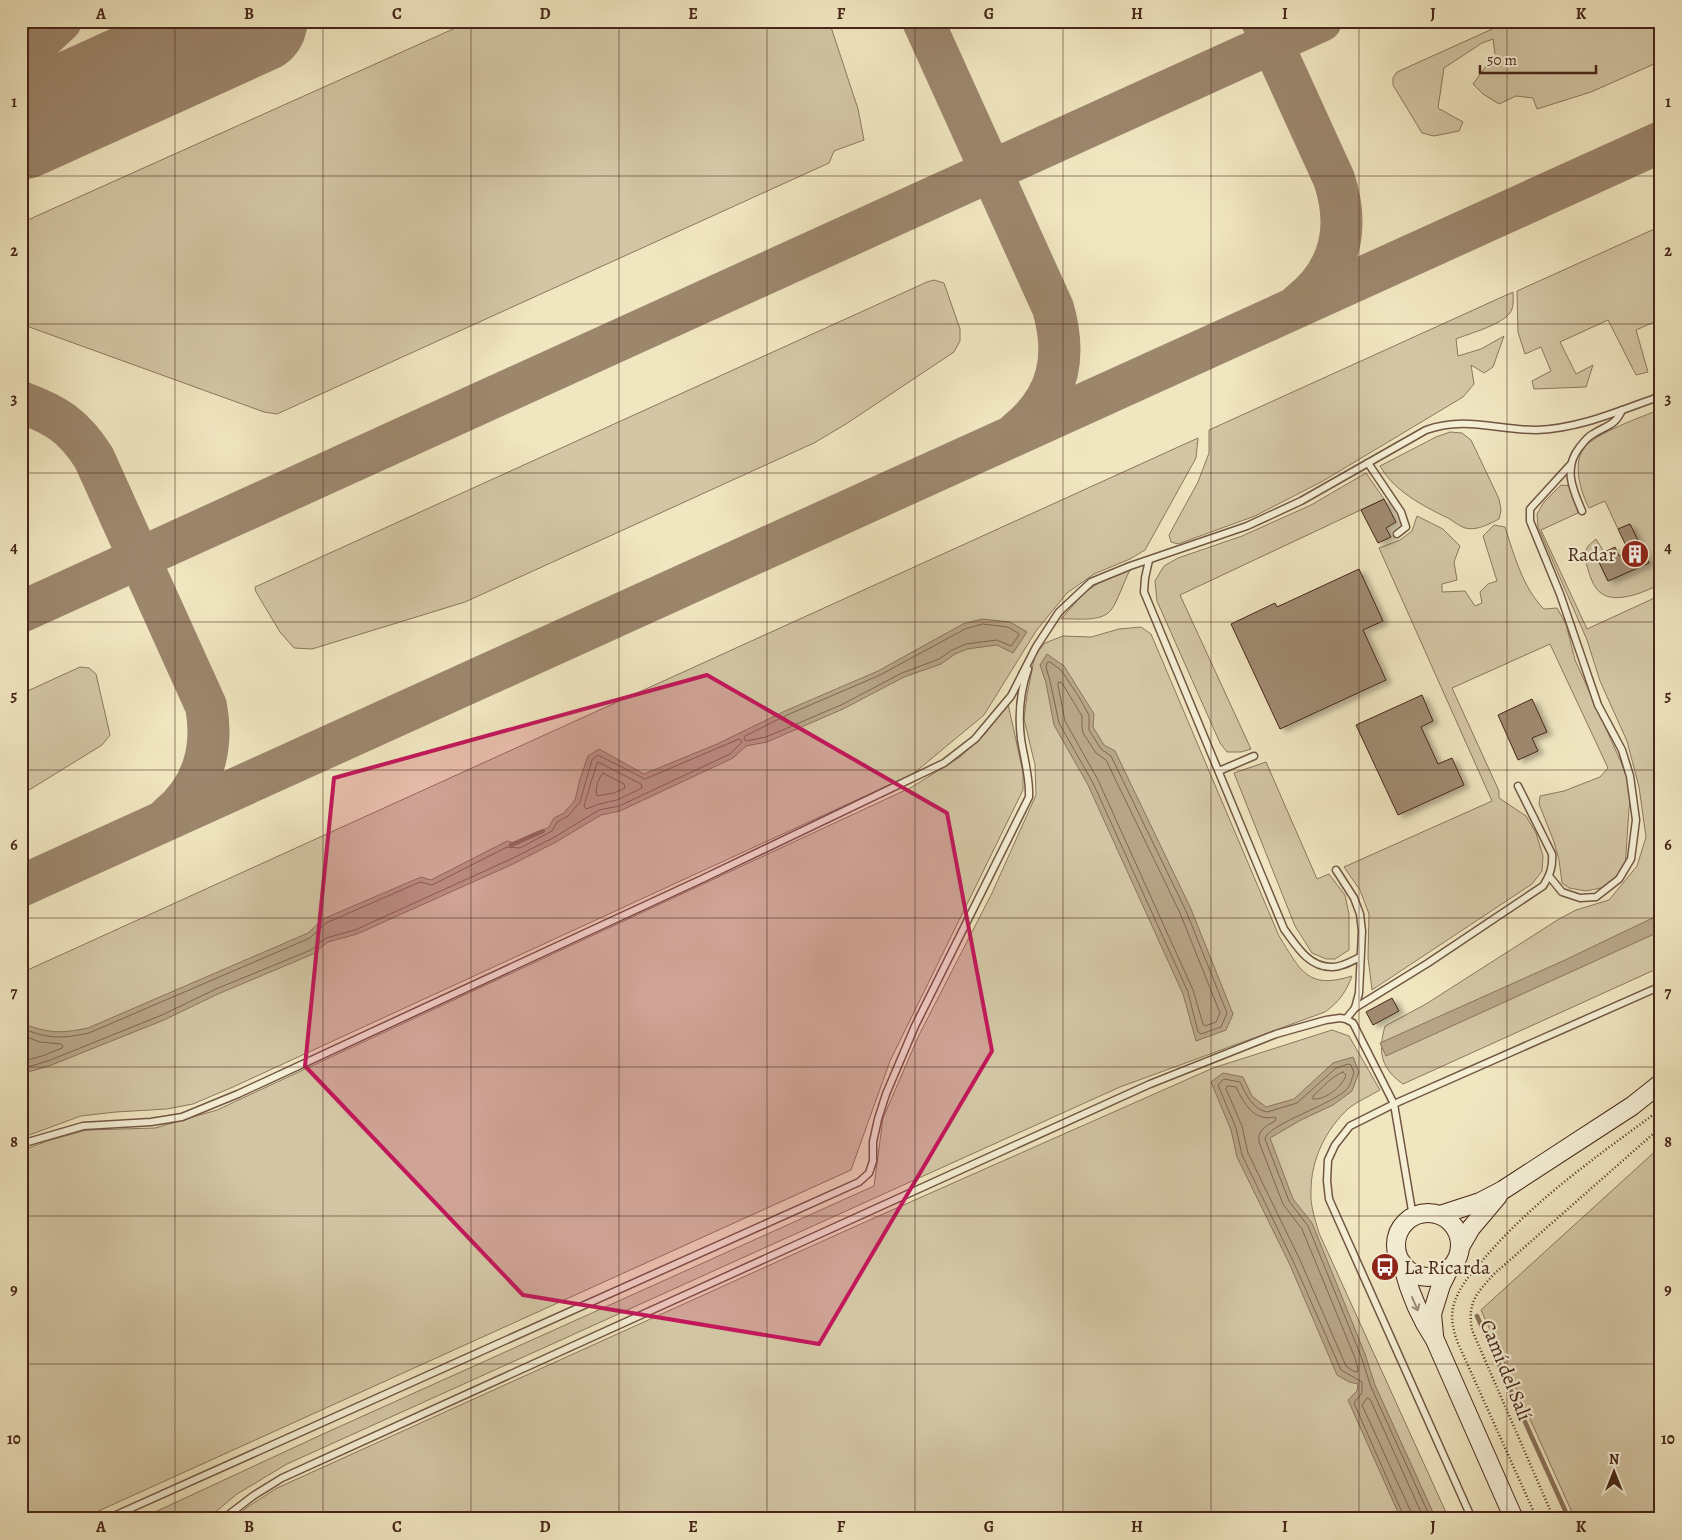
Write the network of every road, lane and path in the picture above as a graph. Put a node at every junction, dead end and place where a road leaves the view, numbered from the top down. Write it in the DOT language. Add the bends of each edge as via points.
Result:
graph roads {
  1 [pos="1661,396"];
  2 [pos="1622,410"];
  3 [pos="1368,462"];
  4 [pos="1571,464"];
  5 [pos="1582,511"];
  6 [pos="1397,534"];
  7 [pos="1149,560"];
  8 [pos="1036,646"];
  9 [pos="1254,756"];
  10 [pos="1220,771"];
  11 [pos="1518,786"];
  12 [pos="1336,870"];
  13 [pos="1550,876"];
  14 [pos="1360,957"];
  15 [pos="1661,986"];
  16 [pos="1355,1008"];
  17 [pos="1346,1019"];
  18 [pos="1661,1083"];
  19 [pos="1394,1104"];
  20 [pos="1661,1109"];
  21 [pos="1661,1127"];
  22 [pos="21,1144"];
  23 [pos="1504,1190"];
  24 [pos="1440,1215"];
  25 [pos="1413,1217"];
  26 [pos="1460,1247"];
  27 [pos="1402,1263"];
  28 [pos="1449,1269"];
  29 [pos="1435,1340"];
  30 [pos="107,1519"];
  31 [pos="223,1519"];
  32 [pos="1472,1519"];
  33 [pos="1514,1519"];
  34 [pos="1537,1519"];
  35 [pos="1554,1519"];
  1 -- 2 [label="lane"];
  2 -- 3 [label="lane" via="1596,419 1535,430 1460,422 1442,424"];
  2 -- 4 [label="lane" via="1618,420 1582,443"];
  3 -- 6 [label="lane" via="1401,512 1406,527"];
  3 -- 7 [label="lane" via="1301,501 1247,526"];
  4 -- 5 [label="lane" via="1570,478"];
  4 -- 13 [label="lane" via="1530,509 1530,522 1560,594 1598,706 1622,750 1630,776 1636,820 1631,860 1619,879 1596,897 1580,898 1562,892"];
  7 -- 8 [label="lane" via="1091,582 1059,612"];
  7 -- 10 [label="lane" via="1144,592"];
  8 -- 22 [label="lane" via="1010,696 975,738 944,763 915,778 684,888 182,1117 83,1126"];
  8 -- 30 [label="lane" via="1019,708 1029,798 896,1068 878,1119 869,1174 859,1182"];
  9 -- 10 [label="lane"];
  10 -- 14 [label="lane" via="1284,929 1301,954 1331,968"];
  11 -- 13 [label="lane" via="1552,854"];
  12 -- 14 [label="lane" via="1360,914"];
  13 -- 16 [label="lane" via="1543,886"];
  14 -- 16 [label="lane" via="1359,993"];
  15 -- 19 [label="lane"];
  16 -- 17 [label="lane"];
  17 -- 19 [label="lane" via="1353,1023"];
  17 -- 31 [label="lane" via="1326,1020 1276,1034 1141,1088 282,1478"];
  18 -- 23 [label="street" via="1632,1106"];
  19 -- 25 [label="lane"];
  19 -- 32 [label="lane" via="1350,1126 1335,1145 1328,1160 1329,1199"];
  20 -- 34 [label="path" via="1570,1176 1522,1218 1472,1273 1459,1290 1454,1306 1457,1342"];
  21 -- 35 [label="path, Camí del Salí" via="1494,1274 1473,1300 1472,1330"];
  23 -- 24 [label="street"];
  23 -- 26 [label="street" via="1471,1228"];
  24 -- 25 [label="street"];
  24 -- 26 [label="street" via="1456,1228"];
  25 -- 27 [label="street" via="1405,1223 1397,1238 1396,1250"];
  26 -- 28 [label="street" via="1458,1257"];
  27 -- 28 [label="street" via="1413,1274 1424,1277 1436,1276"];
  27 -- 29 [label="street, one-way" via="1408,1289 1422,1321"];
  28 -- 29 [label="street" via="1432,1314"];
  29 -- 33 [label="street"];
}
